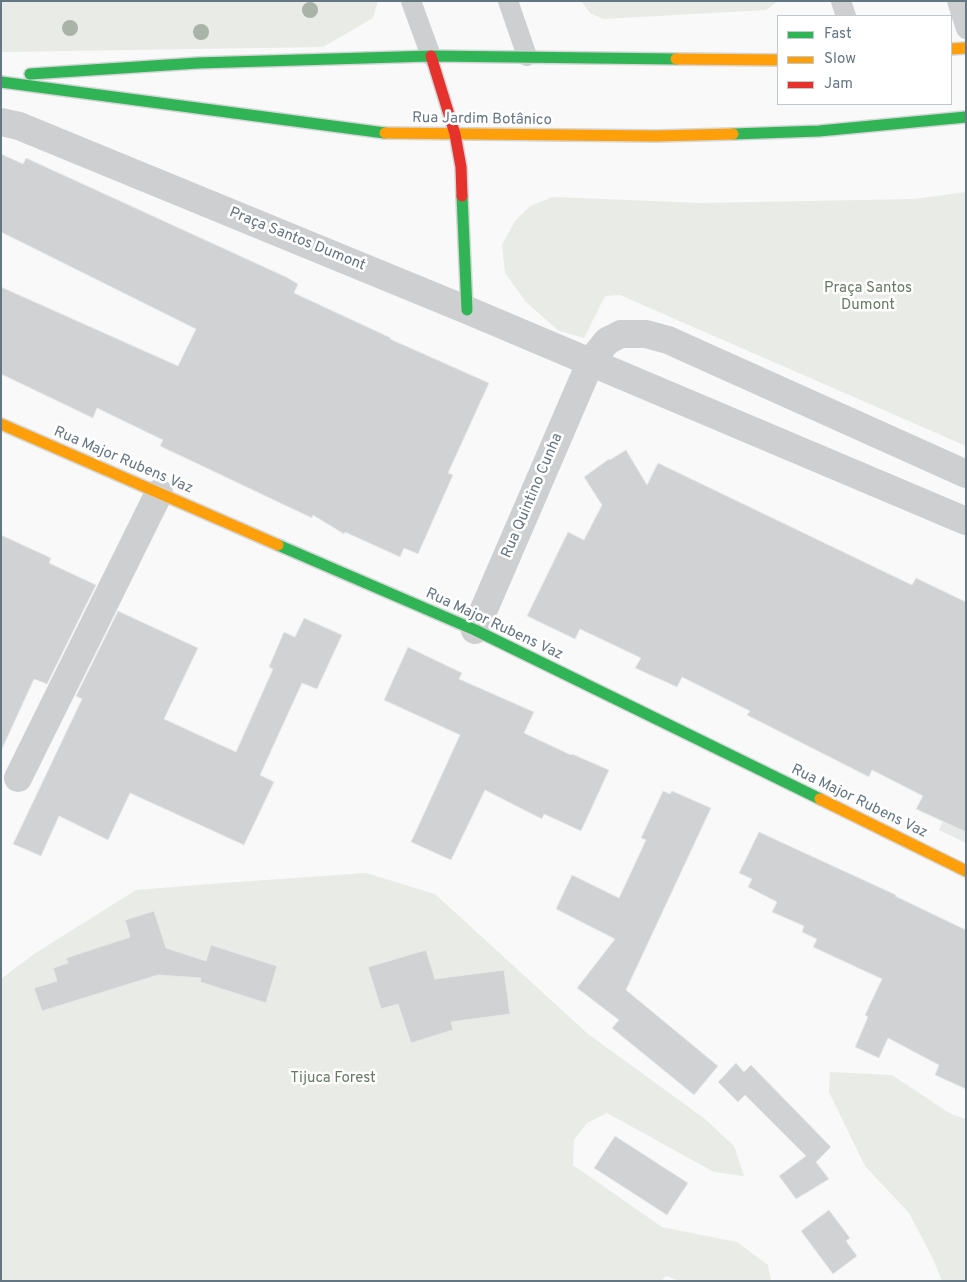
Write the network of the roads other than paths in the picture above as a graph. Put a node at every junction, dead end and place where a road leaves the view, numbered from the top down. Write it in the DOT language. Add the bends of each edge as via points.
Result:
graph roads {
  1 [pos="411,1"];
  2 [pos="508,1"];
  3 [pos="840,1"];
  4 [pos="957,1"];
  5 [pos="846,15"];
  6 [pos="966,29"];
  7 [pos="966,48"];
  8 [pos="952,49"];
  9 [pos="431,56"];
  10 [pos="527,56"];
  11 [pos="777,60"];
  12 [pos="1,76"];
  13 [pos="1,82"];
  14 [pos="966,117"];
  15 [pos="1,122"];
  16 [pos="455,134"];
  17 [pos="467,310"];
  18 [pos="591,361"];
  19 [pos="1,424"];
  20 [pos="966,474"];
  21 [pos="159,493"];
  22 [pos="966,521"];
  23 [pos="475,630"];
  24 [pos="18,778"];
  25 [pos="966,871"];
  1 -- 9 [label="lane"];
  2 -- 10 [label="lane"];
  3 -- 5 [label="lane"];
  4 -- 6 [label="lane"];
  7 -- 8 [label="main road"];
  9 -- 10 [label="main road"];
  9 -- 12 [label="main road" via="198,63"];
  9 -- 16 [label="main road"];
  10 -- 11 [label="main road"];
  13 -- 16 [label="main road, Rua Jardim Botânico" via="384,133"];
  14 -- 16 [label="main road, Rua Jardim Botânico" via="819,131 616,137"];
  15 -- 17 [label="street, Praça Santos Dumont" via="19,126"];
  16 -- 17 [label="main road" via="462,186"];
  17 -- 18 [label="street, Praça Santos Dumont"];
  18 -- 20 [label="street" via="607,341 621,334 646,334 668,340"];
  18 -- 22 [label="street, Praça Santos Dumont"];
  18 -- 23 [label="street, Rua Quintino Cunha"];
  19 -- 21 [label="main road, Rua Major Rubens Vaz"];
  21 -- 23 [label="main road, Rua Major Rubens Vaz"];
  21 -- 24 [label="street"];
  23 -- 25 [label="main road, Rua Major Rubens Vaz"];
}
